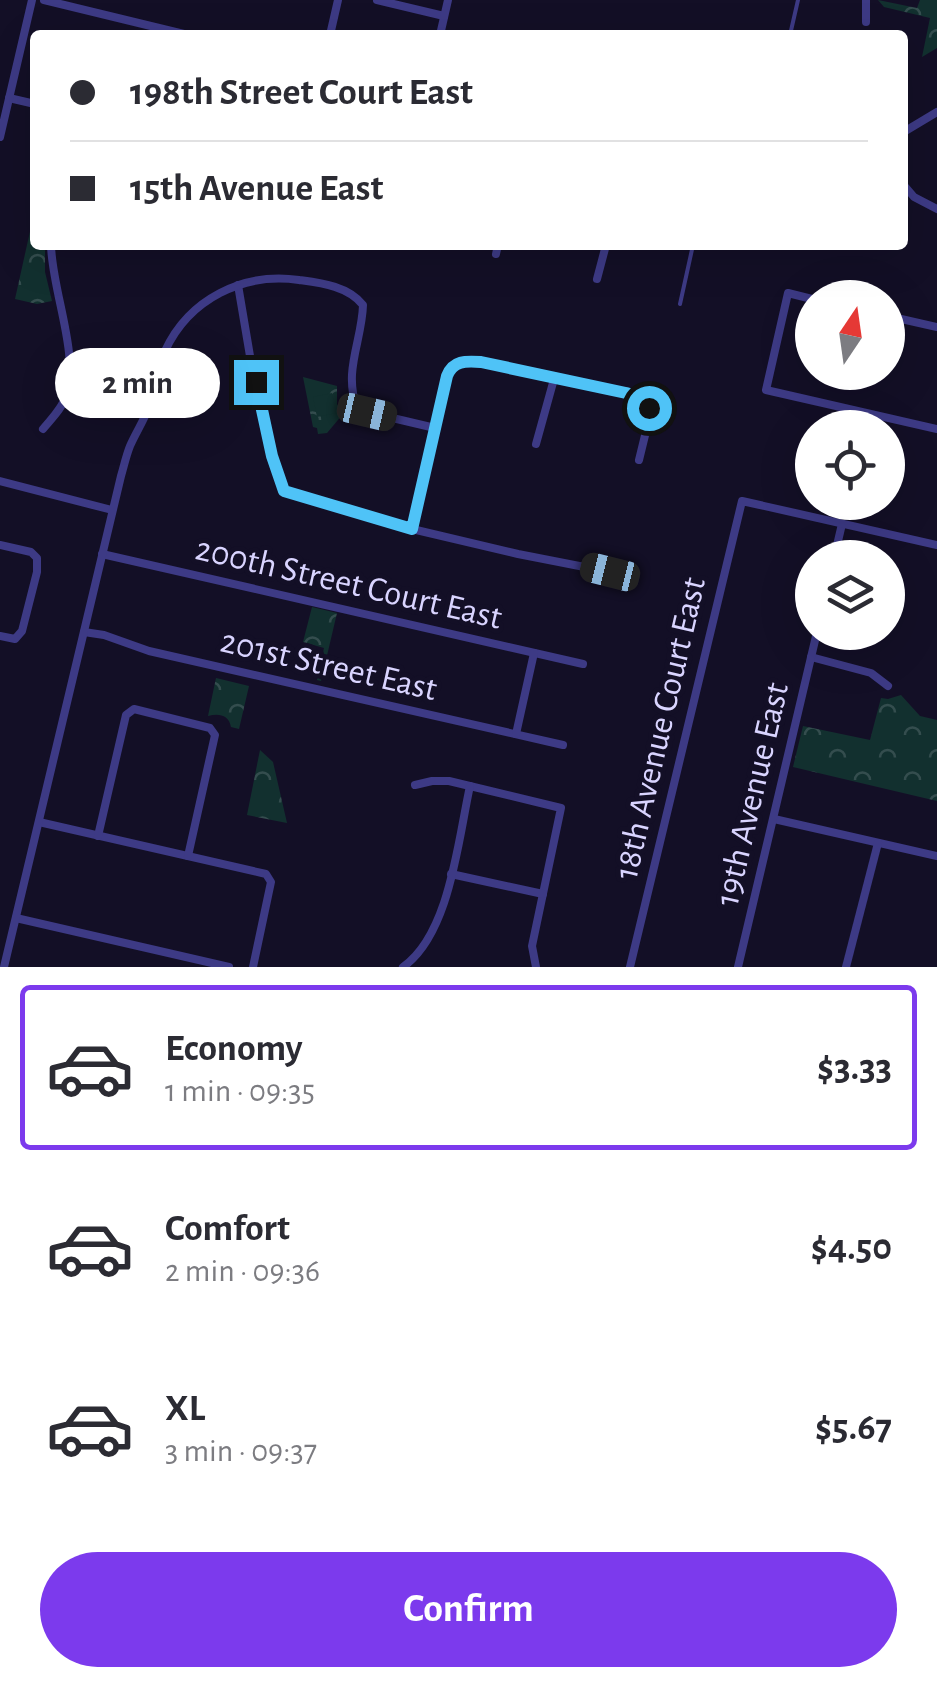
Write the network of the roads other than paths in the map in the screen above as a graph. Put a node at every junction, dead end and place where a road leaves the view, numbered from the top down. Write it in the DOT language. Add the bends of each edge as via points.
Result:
graph roads {
  1 [pos="32,0"];
  2 [pos="44,0"];
  3 [pos="338,0"];
  4 [pos="377,0"];
  5 [pos="448,0"];
  6 [pos="798,0"];
  7 [pos="866,0"];
  8 [pos="444,16"];
  9 [pos="866,22"];
  10 [pos="167,30"];
  11 [pos="331,30"];
  12 [pos="441,30"];
  13 [pos="791,30"];
  14 [pos="10,98"];
  15 [pos="30,103"];
  16 [pos="937,112"];
  17 [pos="908,129"];
  18 [pos="0,137"];
  19 [pos="908,190"];
  20 [pos="937,209"];
  21 [pos="52,250"];
  22 [pos="605,250"];
  23 [pos="692,250"];
  24 [pos="597,280"];
  25 [pos="238,285"];
  26 [pos="795,295"];
  27 [pos="680,304"];
  28 [pos="905,319"];
  29 [pos="937,326"];
  30 [pos="554,379"];
  31 [pos="435,428"];
  32 [pos="43,429"];
  33 [pos="937,429"];
  34 [pos="536,444"];
  35 [pos="639,460"];
  36 [pos="0,481"];
  37 [pos="112,510"];
  38 [pos="842,524"];
  39 [pos="412,529"];
  40 [pos="838,540"];
  41 [pos="0,544"];
  42 [pos="937,545"];
  43 [pos="102,554"];
  44 [pos="610,572"];
  45 [pos="84,632"];
  46 [pos="0,636"];
  47 [pos="813,650"];
  48 [pos="534,652"];
  49 [pos="811,657"];
  50 [pos="583,664"];
  51 [pos="888,686"];
  52 [pos="516,734"];
  53 [pos="564,745"];
  54 [pos="416,784"];
  55 [pos="470,786"];
  56 [pos="774,819"];
  57 [pos="39,822"];
  58 [pos="98,836"];
  59 [pos="878,842"];
  60 [pos="188,856"];
  61 [pos="937,856"];
  62 [pos="451,874"];
  63 [pos="543,894"];
  64 [pos="16,918"];
  65 [pos="181,956"];
  66 [pos="4,967"];
  67 [pos="178,967"];
  68 [pos="229,967"];
  69 [pos="254,967"];
  70 [pos="403,967"];
  71 [pos="536,967"];
  72 [pos="630,967"];
  73 [pos="738,967"];
  74 [pos="846,967"];
  1 -- 14 [label="street"];
  2 -- 10 [label="street"];
  3 -- 11 [label="street"];
  4 -- 8 [label="street"];
  5 -- 8 [label="street"];
  6 -- 13 [label="lane"];
  7 -- 9 [label="street"];
  8 -- 12 [label="street"];
  14 -- 15 [label="street"];
  14 -- 18 [label="street"];
  16 -- 17 [label="street"];
  19 -- 20 [label="street"];
  21 -- 32 [label="street" via="70,380"];
  22 -- 24 [label="street"];
  23 -- 27 [label="lane"];
  25 -- 31 [label="street" via="283,278 350,292 363,305 351,376 357,408"];
  25 -- 37 [label="street" via="187,316 164,352"];
  25 -- 39 [label="street" via="272,456 287,493"];
  26 -- 33 [label="street" via="788,294 766,390"];
  28 -- 29 [label="street"];
  30 -- 31 [label="street" via="460,362 449,370"];
  30 -- 34 [label="street"];
  30 -- 35 [label="street" via="642,398 649,419"];
  31 -- 39 [label="street"];
  36 -- 37 [label="street"];
  37 -- 43 [label="street"];
  38 -- 40 [label="street"];
  38 -- 42 [label="street"];
  38 -- 72 [label="street, 18th Avenue Court East" via="742,501"];
  39 -- 44 [label="street"];
  41 -- 46 [label="street" via="37,558 22,632 15,639"];
  43 -- 45 [label="street"];
  43 -- 48 [label="street, 200th Street Court East"];
  45 -- 52 [label="street, 201st Street East"];
  45 -- 57 [label="street"];
  47 -- 49 [label="street, 19th Avenue East"];
  48 -- 50 [label="street, 200th Street Court East"];
  48 -- 52 [label="street"];
  49 -- 51 [label="street" via="871,673"];
  49 -- 56 [label="street, 19th Avenue East"];
  52 -- 53 [label="street, 201st Street East"];
  54 -- 55 [label="street"];
  55 -- 62 [label="street"];
  55 -- 63 [label="street" via="561,808"];
  56 -- 59 [label="street"];
  56 -- 73 [label="street, 19th Avenue East"];
  57 -- 58 [label="street"];
  57 -- 64 [label="street"];
  58 -- 60 [label="street"];
  58 -- 60 [label="street" via="126,715 134,710 210,728 215,735"];
  59 -- 61 [label="street"];
  59 -- 74 [label="street"];
  60 -- 69 [label="street" via="266,874 272,882"];
  62 -- 63 [label="street"];
  62 -- 70 [label="street" via="429,940"];
  63 -- 71 [label="street" via="532,946"];
  64 -- 65 [label="street"];
  64 -- 66 [label="street"];
  65 -- 67 [label="street"];
  65 -- 68 [label="street"];
}
